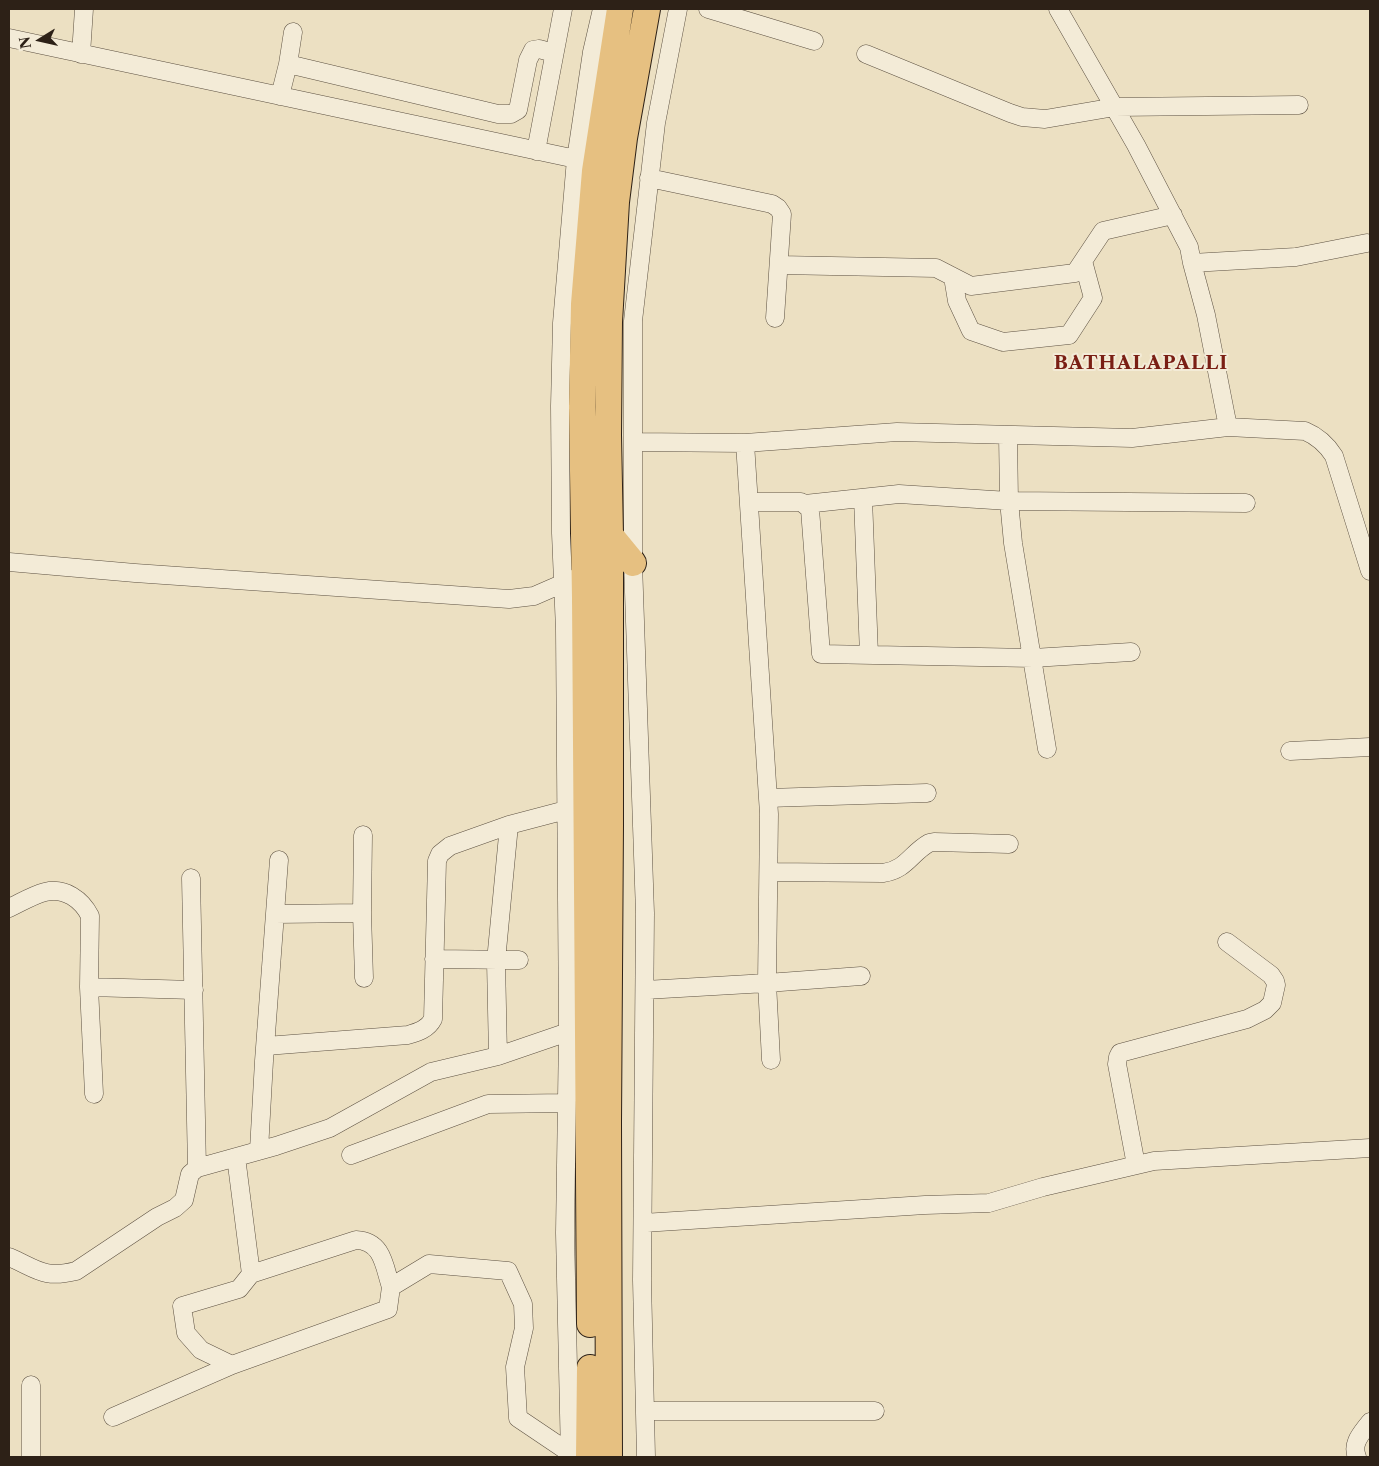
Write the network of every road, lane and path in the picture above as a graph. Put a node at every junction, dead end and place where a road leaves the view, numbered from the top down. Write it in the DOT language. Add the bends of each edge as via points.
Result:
graph roads {
  1 [pos="84,9"];
  2 [pos="562,9"];
  3 [pos="602,9"];
  4 [pos="620,9"];
  5 [pos="647,9"];
  6 [pos="678,9"];
  7 [pos="708,9"];
  8 [pos="1058,9"];
  9 [pos="293,32"];
  10 [pos="9,38"];
  11 [pos="814,42"];
  12 [pos="554,53"];
  13 [pos="81,54"];
  14 [pos="866,54"];
  15 [pos="288,64"];
  16 [pos="280,96"];
  17 [pos="1299,105"];
  18 [pos="1115,107"];
  19 [pos="536,151"];
  20 [pos="576,159"];
  21 [pos="649,178"];
  22 [pos="1173,215"];
  23 [pos="1367,243"];
  24 [pos="1083,261"];
  25 [pos="1192,263"];
  26 [pos="779,265"];
  27 [pos="953,277"];
  28 [pos="774,318"];
  29 [pos="1228,427"];
  30 [pos="1008,435"];
  31 [pos="633,442"];
  32 [pos="745,443"];
  33 [pos="864,498"];
  34 [pos="1009,501"];
  35 [pos="750,502"];
  36 [pos="805,504"];
  37 [pos="1246,504"];
  38 [pos="610,534"];
  39 [pos="9,562"];
  40 [pos="633,563"];
  41 [pos="1370,569"];
  42 [pos="574,578"];
  43 [pos="1131,652"];
  44 [pos="869,655"];
  45 [pos="1033,658"];
  46 [pos="1370,747"];
  47 [pos="1048,749"];
  48 [pos="1290,751"];
  49 [pos="927,793"];
  50 [pos="768,798"];
  51 [pos="566,810"];
  52 [pos="509,825"];
  53 [pos="364,834"];
  54 [pos="1009,844"];
  55 [pos="279,860"];
  56 [pos="769,872"];
  57 [pos="191,878"];
  58 [pos="9,908"];
  59 [pos="362,913"];
  60 [pos="275,914"];
  61 [pos="1227,942"];
  62 [pos="434,960"];
  63 [pos="518,960"];
  64 [pos="496,961"];
  65 [pos="861,976"];
  66 [pos="364,978"];
  67 [pos="768,983"];
  68 [pos="89,987"];
  69 [pos="194,990"];
  70 [pos="645,990"];
  71 [pos="568,1032"];
  72 [pos="266,1046"];
  73 [pos="498,1056"];
  74 [pos="771,1060"];
  75 [pos="94,1094"];
  76 [pos="567,1102"];
  77 [pos="1370,1148"];
  78 [pos="259,1150"];
  79 [pos="351,1155"];
  80 [pos="236,1157"];
  81 [pos="1136,1166"];
  82 [pos="197,1168"];
  83 [pos="643,1223"];
  84 [pos="9,1257"];
  85 [pos="251,1274"];
  86 [pos="391,1287"];
  87 [pos="232,1365"];
  88 [pos="31,1385"];
  89 [pos="645,1411"];
  90 [pos="875,1411"];
  91 [pos="113,1416"];
  92 [pos="1370,1422"];
  93 [pos="585,1455"];
  94 [pos="31,1457"];
  95 [pos="646,1457"];
  96 [pos="1357,1457"];
  1 -- 13 [label="street"];
  2 -- 12 [label="street"];
  3 -- 20 [label="street" via="592,52"];
  4 -- 42 [label="highway" via="595,171 584,304"];
  5 -- 38 [label="highway" via="616,202 609,322"];
  6 -- 21 [label="street"];
  7 -- 11 [label="street"];
  8 -- 18 [label="street"];
  9 -- 15 [label="street"];
  10 -- 13 [label="street"];
  12 -- 15 [label="street" via="533,50 518,110 511,114 498,114"];
  12 -- 19 [label="street"];
  13 -- 16 [label="street"];
  14 -- 18 [label="street" via="1022,116 1045,119"];
  15 -- 16 [label="street"];
  16 -- 19 [label="street"];
  17 -- 18 [label="street"];
  18 -- 22 [label="street"];
  19 -- 20 [label="street"];
  20 -- 42 [label="street" via="562,323 560,406"];
  21 -- 26 [label="street" via="776,205 782,214"];
  21 -- 31 [label="street" via="633,320"];
  22 -- 24 [label="street" via="1103,231"];
  22 -- 25 [label="street" via="1189,247"];
  23 -- 25 [label="street" via="1296,256"];
  24 -- 27 [label="street" via="1075,273 971,286"];
  24 -- 27 [label="street" via="1093,298 1069,335 1003,342 971,331 957,301"];
  25 -- 29 [label="street" via="1206,315"];
  26 -- 27 [label="street" via="936,268"];
  26 -- 28 [label="street"];
  29 -- 30 [label="street" via="1132,438"];
  29 -- 41 [label="street" via="1305,431 1328,447 1334,456"];
  30 -- 32 [label="street" via="897,432"];
  30 -- 34 [label="street"];
  31 -- 32 [label="street"];
  31 -- 40 [label="street"];
  32 -- 35 [label="street"];
  33 -- 34 [label="street" via="899,494"];
  33 -- 36 [label="street"];
  33 -- 44 [label="street"];
  34 -- 37 [label="street"];
  34 -- 45 [label="street"];
  35 -- 36 [label="street"];
  35 -- 50 [label="street"];
  36 -- 44 [label="street" via="810,509 821,654"];
  38 -- 40 [label="highway"];
  38 -- 93 [label="highway" via="608,1122"];
  39 -- 42 [label="street" via="509,599 534,596"];
  40 -- 70 [label="street"];
  42 -- 51 [label="street" via="566,630"];
  42 -- 93 [label="highway" via="591,1390"];
  43 -- 45 [label="street"];
  44 -- 45 [label="street"];
  45 -- 47 [label="street"];
  46 -- 48 [label="street"];
  49 -- 50 [label="street"];
  50 -- 56 [label="street"];
  51 -- 52 [label="street"];
  51 -- 71 [label="street"];
  52 -- 62 [label="street" via="450,846 440,854 437,861"];
  52 -- 64 [label="street"];
  53 -- 59 [label="street"];
  54 -- 56 [label="street" via="929,843 893,872"];
  55 -- 60 [label="street"];
  56 -- 67 [label="street"];
  57 -- 69 [label="street"];
  58 -- 68 [label="street" via="46,892 58,891 78,899 90,916"];
  59 -- 60 [label="street"];
  59 -- 66 [label="street"];
  60 -- 72 [label="street"];
  61 -- 81 [label="street" via="1271,975 1276,985 1272,1003 1247,1019 1120,1053 1117,1064"];
  62 -- 64 [label="street"];
  62 -- 72 [label="street" via="433,1019 418,1032"];
  63 -- 64 [label="street"];
  64 -- 73 [label="street"];
  65 -- 67 [label="street"];
  67 -- 70 [label="street"];
  67 -- 74 [label="street"];
  68 -- 69 [label="street"];
  68 -- 75 [label="street"];
  69 -- 82 [label="street"];
  70 -- 83 [label="street"];
  71 -- 73 [label="street"];
  71 -- 76 [label="street"];
  72 -- 78 [label="street"];
  73 -- 78 [label="street" via="431,1072 330,1128"];
  76 -- 79 [label="street" via="488,1104"];
  76 -- 93 [label="street" via="565,1233"];
  77 -- 81 [label="street" via="1154,1161"];
  78 -- 80 [label="street"];
  80 -- 82 [label="street"];
  80 -- 85 [label="street"];
  81 -- 83 [label="street" via="1043,1186 989,1202"];
  82 -- 84 [label="street" via="190,1174 184,1200 175,1208 76,1271 40,1273"];
  83 -- 89 [label="street"];
  85 -- 86 [label="street" via="356,1240 365,1241 379,1250"];
  85 -- 87 [label="street" via="239,1288 182,1306 186,1333 202,1350"];
  86 -- 87 [label="street" via="388,1309"];
  86 -- 93 [label="street" via="429,1264 508,1271 523,1304 524,1328 515,1367 518,1418"];
  87 -- 91 [label="street"];
  88 -- 94 [label="street"];
  89 -- 90 [label="street"];
  89 -- 95 [label="street"];
  92 -- 96 [label="street" via="1358,1439"];
}
